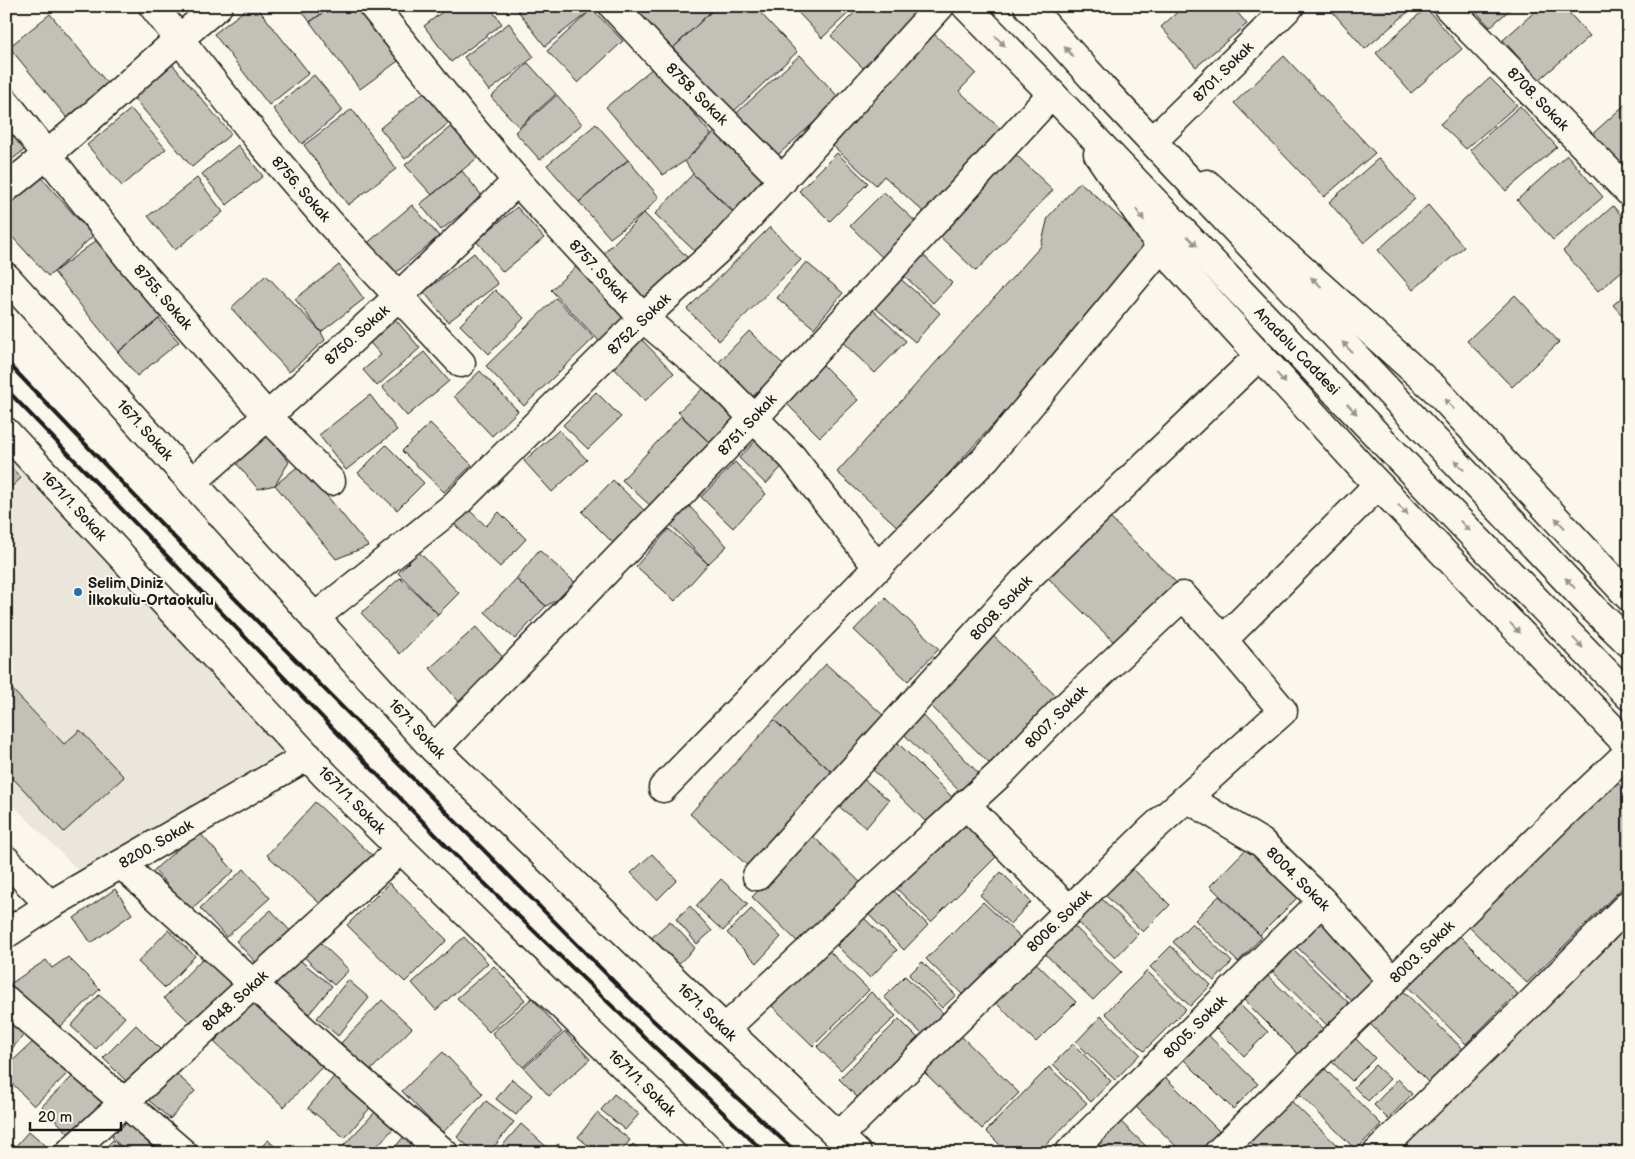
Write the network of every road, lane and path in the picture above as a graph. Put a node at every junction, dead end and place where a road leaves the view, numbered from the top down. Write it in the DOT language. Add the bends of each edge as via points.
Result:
graph roads {
  1 [pos="153,6"];
  2 [pos="218,6"];
  3 [pos="373,6"];
  4 [pos="613,6"];
  5 [pos="940,6"];
  6 [pos="966,6"];
  7 [pos="1028,6"];
  8 [pos="1290,6"];
  9 [pos="1447,6"];
  10 [pos="179,38"];
  11 [pos="1102,88"];
  12 [pos="1052,94"];
  13 [pos="6,104"];
  14 [pos="1073,117"];
  15 [pos="1156,138"];
  16 [pos="48,156"];
  17 [pos="783,180"];
  18 [pos="516,182"];
  19 [pos="6,188"];
  20 [pos="1629,192"];
  21 [pos="1162,247"];
  22 [pos="6,277"];
  23 [pos="399,297"];
  24 [pos="643,318"];
  25 [pos="1260,355"];
  26 [pos="460,363"];
  27 [pos="268,417"];
  28 [pos="754,418"];
  29 [pos="6,432"];
  30 [pos="332,481"];
  31 [pos="192,482"];
  32 [pos="1378,485"];
  33 [pos="878,568"];
  34 [pos="1629,597"];
  35 [pos="314,618"];
  36 [pos="1223,640"];
  37 [pos="1629,643"];
  38 [pos="1629,696"];
  39 [pos="1629,746"];
  40 [pos="434,749"];
  41 [pos="1629,752"];
  42 [pos="308,756"];
  43 [pos="664,788"];
  44 [pos="1187,798"];
  45 [pos="965,804"];
  46 [pos="401,848"];
  47 [pos="6,860"];
  48 [pos="121,864"];
  49 [pos="757,876"];
  50 [pos="1322,901"];
  51 [pos="1629,904"];
  52 [pos="50,905"];
  53 [pos="1069,910"];
  54 [pos="6,934"];
  55 [pos="1392,981"];
  56 [pos="253,984"];
  57 [pos="6,1000"];
  58 [pos="726,1030"];
  59 [pos="124,1102"];
  60 [pos="848,1144"];
  61 [pos="69,1153"];
  62 [pos="183,1153"];
  63 [pos="444,1153"];
  64 [pos="713,1153"];
  65 [pos="1069,1153"];
  66 [pos="1218,1153"];
  67 [pos="1376,1153"];
  1 -- 10 [label="main road, 8756. Sokak"];
  2 -- 10 [label="main road"];
  3 -- 18 [label="main road, 8757. Sokak"];
  4 -- 17 [label="main road, 8758. Sokak"];
  5 -- 17 [label="main road, 8752. Sokak"];
  6 -- 12 [label="main road, Anadolu Caddesi, one-way"];
  11 -- 7 [label="main road, one-way"];
  8 -- 15 [label="main road, 8701. Sokak"];
  9 -- 20 [label="main road, 8708. Sokak"];
  10 -- 16 [label="main road"];
  10 -- 23 [label="main road, 8756. Sokak" via="263,145"];
  11 -- 15 [label="main road"];
  37 -- 11 [label="main road, one-way"];
  12 -- 14 [label="main road, Anadolu Caddesi"];
  12 -- 28 [label="main road, 8751. Sokak"];
  13 -- 16 [label="main road, 8755. Sokak"];
  14 -- 21 [label="main road, one-way"];
  14 -- 38 [label="main road, Anadolu Caddesi, one-way"];
  34 -- 15 [label="main road, one-way" via="1435,389"];
  16 -- 19 [label="main road"];
  16 -- 27 [label="main road, 8755. Sokak" via="133,263"];
  17 -- 24 [label="main road, 8752. Sokak" via="722,247"];
  18 -- 23 [label="main road, 8750. Sokak"];
  18 -- 24 [label="main road, 8757. Sokak"];
  21 -- 25 [label="main road"];
  21 -- 33 [label="main road" via="986,458"];
  22 -- 31 [label="main road, 1671. Sokak"];
  23 -- 26 [label="main road, 8756. Sokak"];
  23 -- 27 [label="main road, 8750. Sokak"];
  24 -- 28 [label="main road, 8757. Sokak" via="716,380"];
  24 -- 35 [label="main road, 8752. Sokak" via="454,506"];
  25 -- 32 [label="main road, one-way"];
  25 -- 49 [label="main road, 8008. Sokak" via="1024,581"];
  27 -- 30 [label="main road, 8755. Sokak"];
  27 -- 31 [label="main road, 8750. Sokak"];
  28 -- 33 [label="main road, 8757. Sokak" via="792,457"];
  28 -- 40 [label="main road, 8751. Sokak"];
  29 -- 42 [label="main road, 1671/1. Sokak"];
  31 -- 35 [label="main road, 1671. Sokak"];
  32 -- 36 [label="main road"];
  32 -- 39 [label="main road, one-way"];
  33 -- 43 [label="main road"];
  35 -- 40 [label="main road, 1671. Sokak"];
  36 -- 44 [label="main road, 8006. Sokak" via="1283,711"];
  36 -- 45 [label="main road, 8007. Sokak" via="1183,596"];
  40 -- 58 [label="main road, 1671. Sokak"];
  41 -- 55 [label="main road, 8003. Sokak"];
  42 -- 46 [label="main road, 1671/1. Sokak"];
  42 -- 48 [label="main road, 8200. Sokak"];
  44 -- 50 [label="main road, 8004. Sokak" via="1262,844"];
  44 -- 53 [label="main road, 8006. Sokak"];
  45 -- 53 [label="main road"];
  45 -- 58 [label="main road, 8007. Sokak"];
  46 -- 56 [label="main road, 8048. Sokak"];
  46 -- 64 [label="main road, 1671/1. Sokak"];
  47 -- 52 [label="main road"];
  48 -- 52 [label="main road, 8200. Sokak"];
  48 -- 56 [label="main road"];
  50 -- 55 [label="main road, 8004. Sokak"];
  50 -- 65 [label="main road, 8005. Sokak"];
  51 -- 67 [label="main road"];
  52 -- 54 [label="main road, 8200. Sokak"];
  53 -- 60 [label="main road, 8006. Sokak"];
  55 -- 66 [label="main road, 8003. Sokak"];
  56 -- 59 [label="main road, 8048. Sokak"];
  56 -- 63 [label="main road"];
  57 -- 59 [label="main road"];
  58 -- 60 [label="main road, 1671. Sokak"];
  59 -- 61 [label="main road, 8048. Sokak"];
  59 -- 62 [label="main road"];
}
